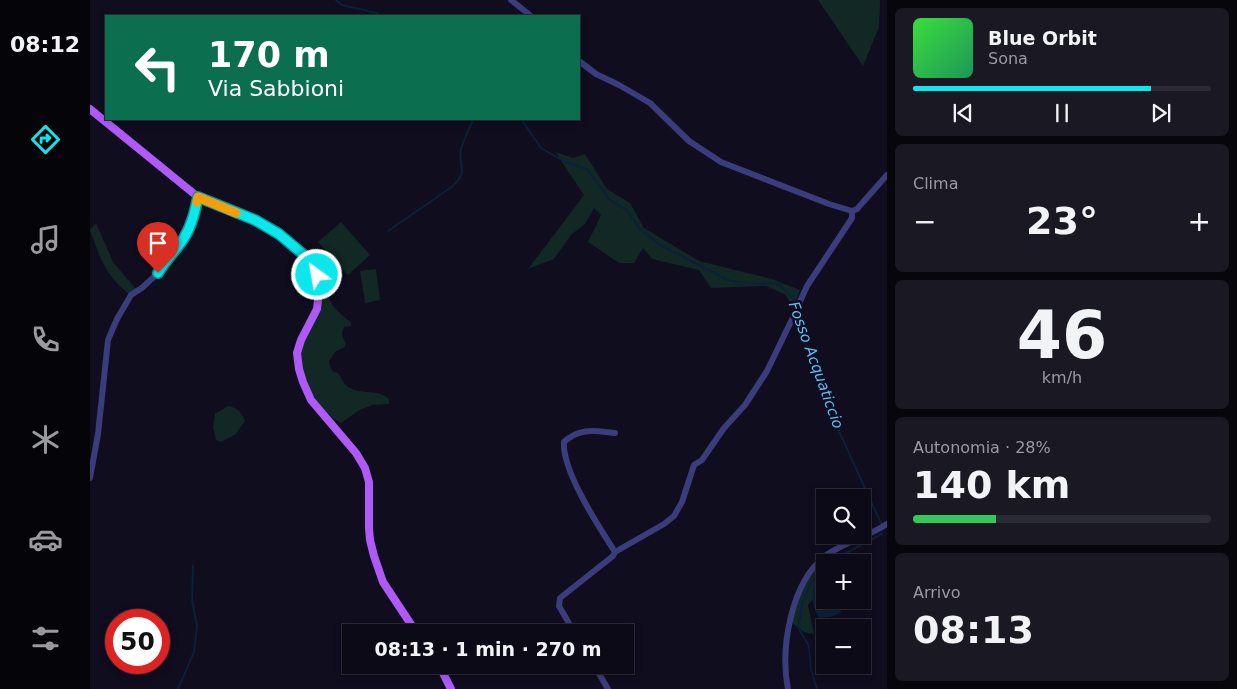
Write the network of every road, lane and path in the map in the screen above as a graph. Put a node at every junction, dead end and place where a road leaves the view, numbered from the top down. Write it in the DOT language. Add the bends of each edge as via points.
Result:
graph roads {
  1 [pos="510,0"];
  2 [pos="530,15"];
  3 [pos="580,62"];
  4 [pos="90,109"];
  5 [pos="887,175"];
  6 [pos="198,197"];
  7 [pos="852,211"];
  8 [pos="615,433"];
  9 [pos="90,478"];
  10 [pos="887,524"];
  11 [pos="615,552"];
  12 [pos="411,624"];
  13 [pos="569,624"];
  14 [pos="444,674"];
  15 [pos="599,674"];
  16 [pos="451,689"];
  17 [pos="608,689"];
  18 [pos="788,689"];
  1 -- 2 [label="street"];
  3 -- 7 [label="street" via="596,74 650,102 689,141 721,162"];
  4 -- 6 [label="main road"];
  5 -- 7 [label="street" via="858,209"];
  6 -- 9 [label="street" via="192,223 184,238 158,273 131,295 108,340"];
  6 -- 12 [label="main road" via="268,227 310,260 317,275 318,300 301,340 299,369 311,400 365,468 369,482 369,528 374,556 383,582"];
  7 -- 11 [label="street" via="852,218 807,286 767,372 702,460 694,465 674,516"];
  8 -- 11 [label="street" via="586,431 572,434 564,442 563,452 584,502"];
  10 -- 18 [label="street" via="826,556 808,577 789,623 785,666"];
  11 -- 13 [label="street" via="560,598 558,606"];
  14 -- 16 [label="main road"];
  15 -- 17 [label="street"];
}
